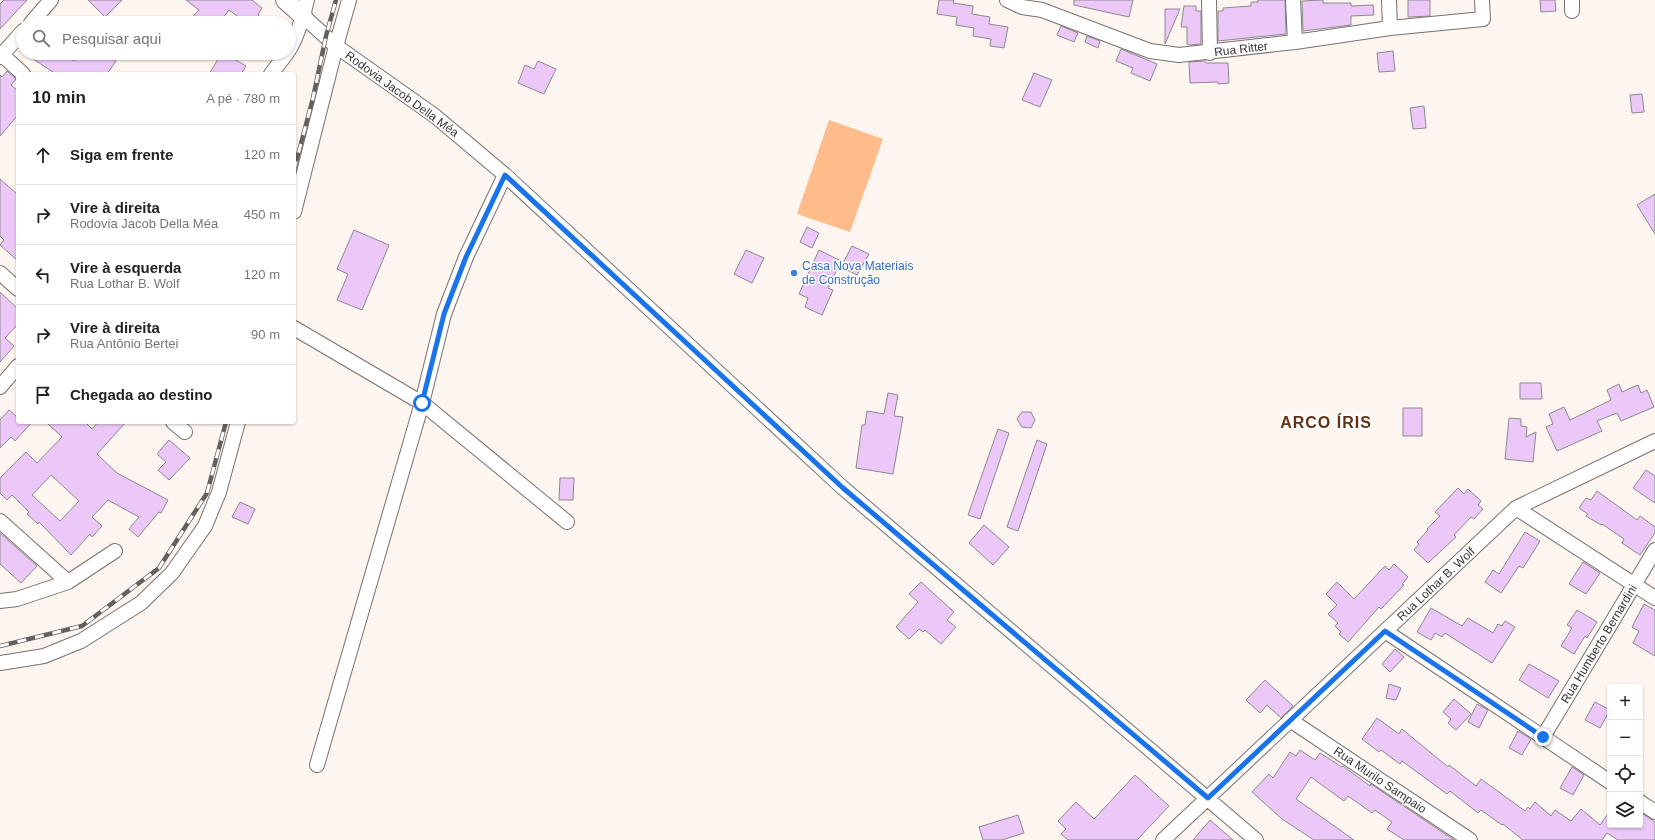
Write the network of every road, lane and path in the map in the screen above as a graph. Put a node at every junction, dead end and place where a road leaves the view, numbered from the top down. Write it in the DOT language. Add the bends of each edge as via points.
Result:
graph roads {
  1 [pos="51,0"];
  2 [pos="285,0"];
  3 [pos="349,0"];
  4 [pos="1007,0"];
  5 [pos="1209,0"];
  6 [pos="1293,0"];
  7 [pos="1388,0"];
  8 [pos="1482,0"];
  9 [pos="1044,5"];
  10 [pos="305,8"];
  11 [pos="37,16"];
  12 [pos="1390,28"];
  13 [pos="296,34"];
  14 [pos="16,39"];
  15 [pos="1295,42"];
  16 [pos="336,46"];
  17 [pos="1210,53"];
  18 [pos="1,55"];
  19 [pos="282,60"];
  20 [pos="21,72"];
  21 [pos="273,72"];
  22 [pos="505,175"];
  23 [pos="296,204"];
  24 [pos="0,273"];
  25 [pos="16,287"];
  26 [pos="296,329"];
  27 [pos="16,368"];
  28 [pos="0,387"];
  29 [pos="422,403"];
  30 [pos="176,424"];
  31 [pos="237,424"];
  32 [pos="186,432"];
  33 [pos="1655,441"];
  34 [pos="1516,508"];
  35 [pos="0,521"];
  36 [pos="567,522"];
  37 [pos="1655,550"];
  38 [pos="115,551"];
  39 [pos="68,582"];
  40 [pos="1634,585"];
  41 [pos="1655,598"];
  42 [pos="0,601"];
  43 [pos="1385,631"];
  44 [pos="0,663"];
  45 [pos="1290,720"];
  46 [pos="1543,737"];
  47 [pos="317,765"];
  48 [pos="1607,780"];
  49 [pos="1208,798"];
  50 [pos="1643,804"];
  51 [pos="1655,812"];
  52 [pos="1163,840"];
  53 [pos="1256,840"];
  54 [pos="1470,840"];
  1 -- 11 [label="street"];
  2 -- 10 [label="main road"];
  3 -- 16 [label="street"];
  4 -- 9 [label="street, Rua Ritter" via="1022,7"];
  5 -- 17 [label="street"];
  6 -- 15 [label="street"];
  7 -- 12 [label="street"];
  8 -- 12 [label="street, Rua Ritter" via="1483,19"];
  9 -- 17 [label="street, Rua Ritter" via="1150,51 1179,55"];
  10 -- 13 [label="street"];
  10 -- 16 [label="street, Rodovia Jacob Della Méa"];
  12 -- 15 [label="street, Rua Ritter"];
  14 -- 18 [label="street"];
  15 -- 17 [label="street, Rua Ritter"];
  16 -- 22 [label="street, Rodovia Jacob Della Méa" via="435,116"];
  16 -- 23 [label="street"];
  18 -- 20 [label="street"];
  19 -- 21 [label="street"];
  22 -- 29 [label="street" via="466,257 444,314"];
  22 -- 49 [label="street, Rodovia Jacob Della Méa" via="843,488"];
  24 -- 25 [label="street"];
  26 -- 29 [label="street"];
  27 -- 28 [label="street"];
  29 -- 36 [label="street"];
  29 -- 47 [label="street"];
  30 -- 32 [label="street"];
  31 -- 44 [label="street" via="219,492 205,526 172,573 141,603 81,641 44,656"];
  33 -- 34 [label="street, Rua Lothar B. Wolf"];
  34 -- 40 [label="street"];
  34 -- 43 [label="street, Rua Lothar B. Wolf"];
  35 -- 39 [label="street"];
  37 -- 40 [label="street, Rua Humberto Bernardini"];
  38 -- 39 [label="street"];
  39 -- 42 [label="street" via="17,599"];
  40 -- 41 [label="street"];
  40 -- 46 [label="street, Rua Humberto Bernardini"];
  43 -- 45 [label="street, Rua Lothar B. Wolf"];
  43 -- 46 [label="street"];
  45 -- 49 [label="street, Rua Lothar B. Wolf"];
  45 -- 54 [label="street, Rua Murilo Sampaio"];
  46 -- 48 [label="street"];
  49 -- 52 [label="street, Rua Lothar B. Wolf"];
  49 -- 53 [label="street, Rodovia Jacob Della Méa"];
  50 -- 51 [label="street"];
}
